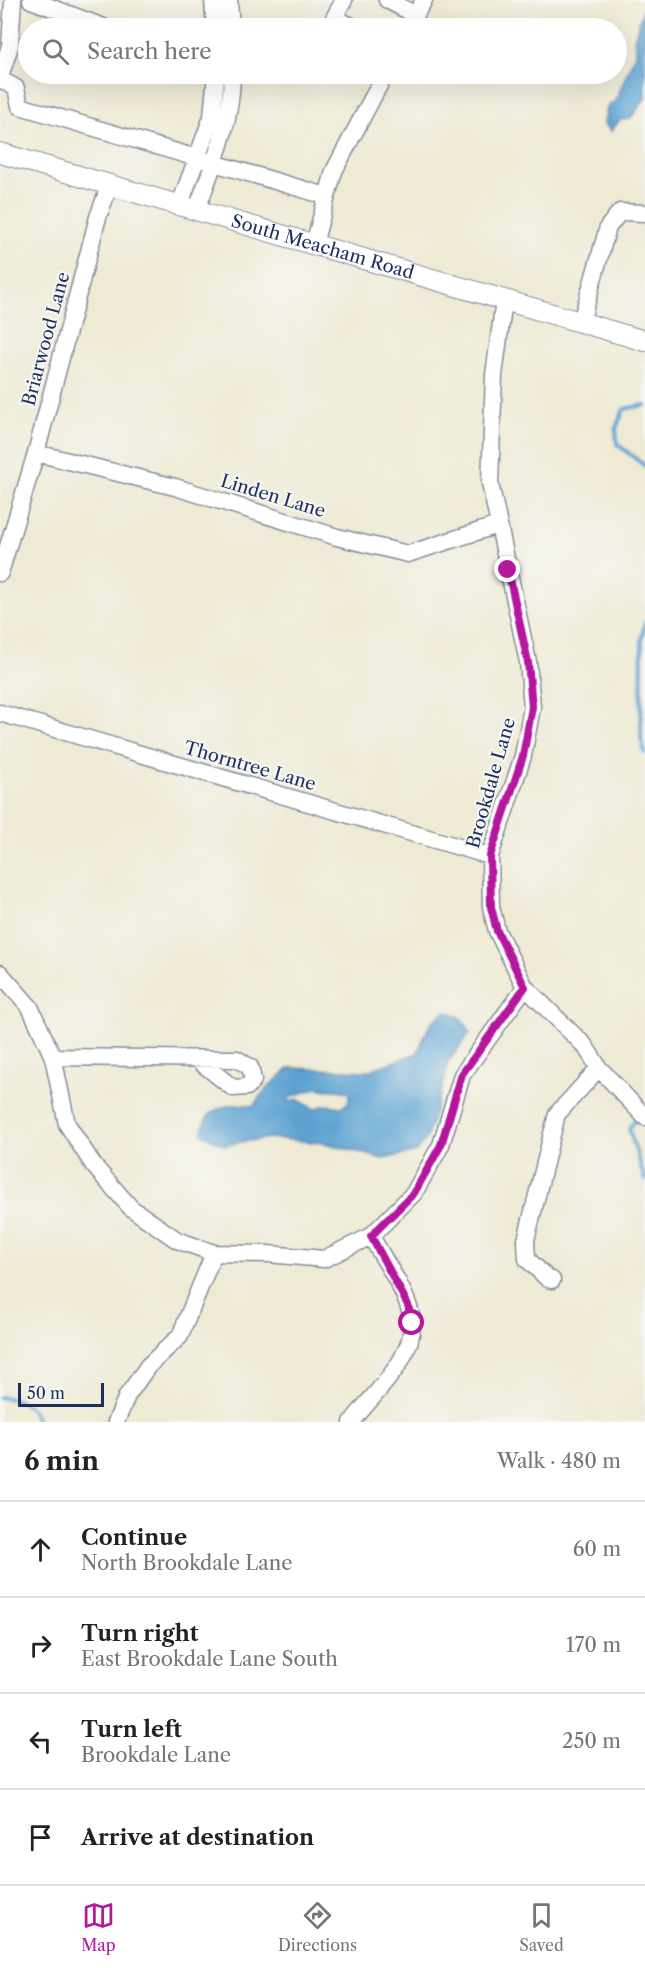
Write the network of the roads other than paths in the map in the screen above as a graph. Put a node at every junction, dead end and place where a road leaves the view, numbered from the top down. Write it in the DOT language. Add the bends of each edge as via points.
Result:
graph roads {
  1 [pos="14,0"];
  2 [pos="31,0"];
  3 [pos="213,0"];
  4 [pos="229,0"];
  5 [pos="344,0"];
  6 [pos="387,0"];
  7 [pos="416,14"];
  8 [pos="79,18"];
  9 [pos="214,18"];
  10 [pos="230,18"];
  11 [pos="334,18"];
  12 [pos="0,78"];
  13 [pos="215,84"];
  14 [pos="232,84"];
  15 [pos="380,84"];
  16 [pos="0,153"];
  17 [pos="206,161"];
  18 [pos="110,184"];
  19 [pos="326,196"];
  20 [pos="189,207"];
  21 [pos="645,213"];
  22 [pos="314,244"];
  23 [pos="504,300"];
  24 [pos="581,322"];
  25 [pos="645,341"];
  26 [pos="36,453"];
  27 [pos="498,525"];
  28 [pos="0,573"];
  29 [pos="0,713"];
  30 [pos="490,856"];
  31 [pos="0,973"];
  32 [pos="525,987"];
  33 [pos="53,1057"];
  34 [pos="198,1060"];
  35 [pos="599,1068"];
  36 [pos="640,1111"];
  37 [pos="371,1236"];
  38 [pos="214,1253"];
  39 [pos="552,1280"];
  40 [pos="118,1422"];
  41 [pos="352,1422"];
  1 -- 12 [label="street" via="10,46"];
  2 -- 8 [label="street"];
  3 -- 9 [label="street"];
  4 -- 10 [label="street"];
  5 -- 11 [label="street"];
  6 -- 7 [label="street"];
  12 -- 17 [label="street" via="16,88 20,106"];
  13 -- 17 [label="street"];
  14 -- 17 [label="street" via="226,125"];
  15 -- 19 [label="street" via="334,171"];
  16 -- 18 [label="main road, South Meacham Road"];
  17 -- 19 [label="street"];
  17 -- 20 [label="street"];
  18 -- 20 [label="main road, South Meacham Road"];
  18 -- 26 [label="street, Briarwood Lane"];
  19 -- 22 [label="street"];
  20 -- 22 [label="main road, South Meacham Road"];
  21 -- 24 [label="street" via="620,212 608,227"];
  22 -- 23 [label="main road, South Meacham Road"];
  23 -- 24 [label="main road, South Meacham Road"];
  23 -- 27 [label="street, Brookdale Lane" via="490,440 490,483"];
  24 -- 25 [label="main road, South Meacham Road"];
  26 -- 27 [label="street, Linden Lane" via="175,487 337,537 408,554"];
  26 -- 28 [label="street, Briarwood Lane"];
  27 -- 30 [label="street, Brookdale Lane" via="528,662 532,707 523,756"];
  29 -- 30 [label="street, Thorntree Lane"];
  30 -- 32 [label="street, Brookdale Lane" via="491,907 497,931"];
  31 -- 33 [label="street" via="30,1007"];
  32 -- 35 [label="street, Brookdale Lane" via="585,1046"];
  32 -- 37 [label="street" via="462,1074 441,1145 414,1193"];
  33 -- 34 [label="street"];
  33 -- 38 [label="street" via="66,1124 94,1166 130,1208 177,1240"];
  35 -- 36 [label="street, Brookdale Lane"];
  35 -- 39 [label="street" via="557,1114 526,1240 527,1259"];
  37 -- 38 [label="street" via="324,1259"];
  37 -- 41 [label="street" via="408,1305 412,1331 397,1366"];
  38 -- 40 [label="street" via="180,1336 148,1366 127,1396"];
}
